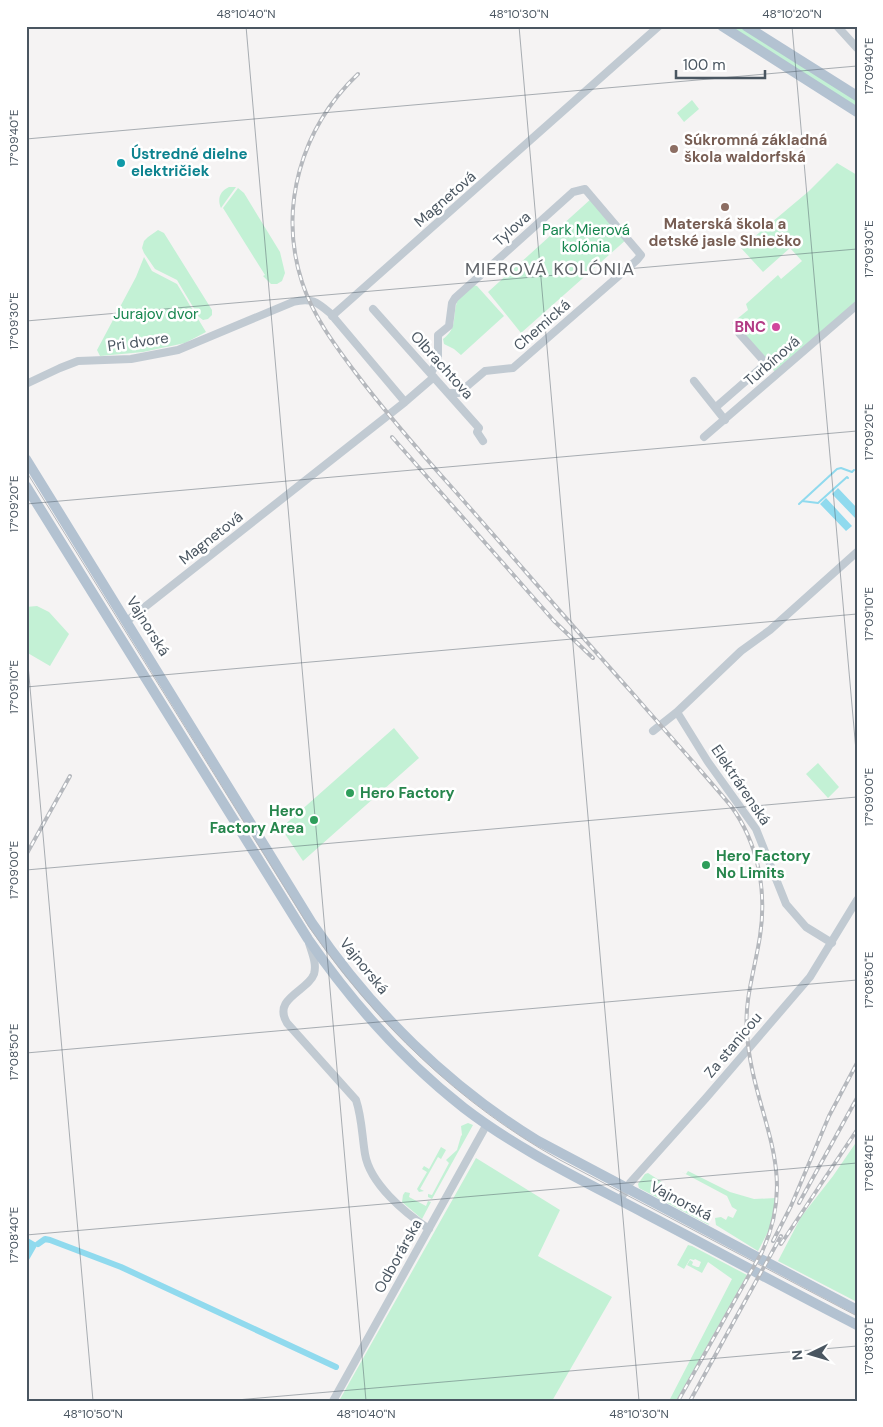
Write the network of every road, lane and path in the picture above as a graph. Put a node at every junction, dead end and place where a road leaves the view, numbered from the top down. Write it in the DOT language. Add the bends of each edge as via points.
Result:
graph roads {
  1 [pos="659,26"];
  2 [pos="722,26"];
  3 [pos="746,26"];
  4 [pos="837,26"];
  5 [pos="857,48"];
  6 [pos="857,96"];
  7 [pos="857,112"];
  8 [pos="585,189"];
  9 [pos="857,305"];
  10 [pos="373,309"];
  11 [pos="332,316"];
  12 [pos="739,334"];
  13 [pos="432,375"];
  14 [pos="694,381"];
  15 [pos="26,384"];
  16 [pos="448,393"];
  17 [pos="405,402"];
  18 [pos="716,407"];
  19 [pos="725,420"];
  20 [pos="704,437"];
  21 [pos="483,441"];
  22 [pos="26,459"];
  23 [pos="26,486"];
  24 [pos="857,552"];
  25 [pos="127,621"];
  26 [pos="677,712"];
  27 [pos="653,731"];
  28 [pos="857,900"];
  29 [pos="308,939"];
  30 [pos="832,943"];
  31 [pos="494,1112"];
  32 [pos="487,1124"];
  33 [pos="626,1189"];
  34 [pos="620,1200"];
  35 [pos="429,1229"];
  36 [pos="857,1310"];
  37 [pos="857,1325"];
  38 [pos="333,1401"];
  1 -- 11 [label="street, Magnetová"];
  2 -- 7 [label="main road"];
  3 -- 6 [label="main road"];
  4 -- 5 [label="street"];
  8 -- 13 [label="street, Tylova" via="573,192 455,298 448,326 438,335 438,360"];
  8 -- 16 [label="street, Chemická" via="641,255 513,368 485,371 459,393"];
  9 -- 19 [label="street, Turbínová"];
  10 -- 13 [label="street, Olbrachtova"];
  11 -- 15 [label="street, Pri dvore" via="315,302 300,300 178,350 131,359 78,362"];
  11 -- 17 [label="street"];
  12 -- 18 [label="street" via="763,360 762,367"];
  13 -- 16 [label="street, Olbrachtova"];
  13 -- 17 [label="street, Magnetová"];
  14 -- 18 [label="street"];
  16 -- 21 [label="street, Olbrachtova" via="479,428 477,432"];
  17 -- 25 [label="street, Magnetová"];
  18 -- 19 [label="street"];
  19 -- 20 [label="street, Turbínová"];
  22 -- 25 [label="main road, Vajnorská"];
  23 -- 29 [label="main road, Vajnorská"];
  24 -- 26 [label="street" via="770,630 741,651"];
  25 -- 31 [label="main road, Vajnorská" via="278,870 341,963 414,1046"];
  26 -- 27 [label="street"];
  26 -- 30 [label="street, Elektrárenská" via="756,829 786,904 809,930"];
  28 -- 30 [label="street, Za stanicou"];
  29 -- 32 [label="main road, Vajnorská" via="349,994 388,1037 445,1092"];
  29 -- 35 [label="street" via="315,963 314,976 287,1002 283,1010 287,1023 356,1100 365,1155 373,1178"];
  30 -- 33 [label="street, Za stanicou" via="810,977"];
  31 -- 32 [label="main road"];
  31 -- 33 [label="main road, Vajnorská" via="538,1142"];
  32 -- 34 [label="main road, Vajnorská" via="544,1160"];
  32 -- 35 [label="street, Odborárska"];
  33 -- 34 [label="street, Za stanicou"];
  33 -- 36 [label="main road, Vajnorská"];
  34 -- 37 [label="main road, Vajnorská"];
  35 -- 38 [label="street, Odborárska"];
}
